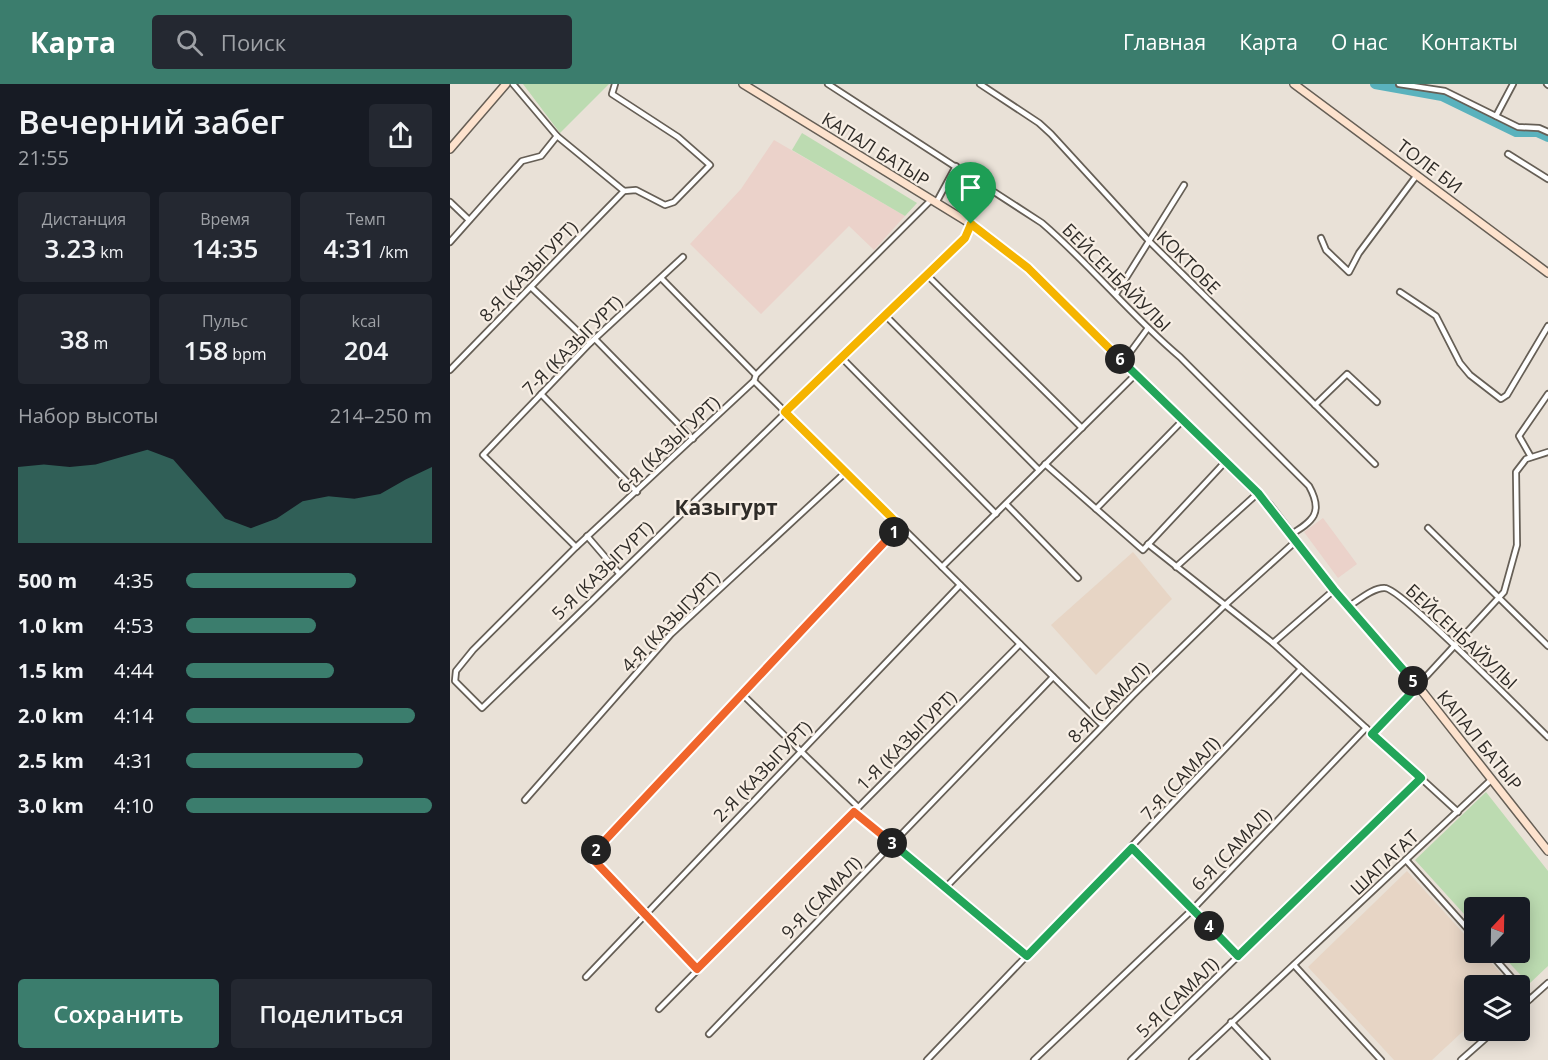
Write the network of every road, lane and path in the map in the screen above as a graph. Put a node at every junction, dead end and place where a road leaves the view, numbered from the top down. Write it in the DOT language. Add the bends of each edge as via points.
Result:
graph roads {
  1 [pos="506,84"];
  2 [pos="513,84"];
  3 [pos="615,84"];
  4 [pos="743,84"];
  5 [pos="828,84"];
  6 [pos="980,84"];
  7 [pos="1294,84"];
  8 [pos="1399,84"];
  9 [pos="1513,84"];
  10 [pos="1496,116"];
  11 [pos="1548,132"];
  12 [pos="556,136"];
  13 [pos="450,149"];
  14 [pos="1508,154"];
  15 [pos="956,166"];
  16 [pos="1417,175"];
  17 [pos="1548,179"];
  18 [pos="1184,184"];
  19 [pos="624,191"];
  20 [pos="450,202"];
  21 [pos="933,202"];
  22 [pos="469,220"];
  23 [pos="971,224"];
  24 [pos="1321,238"];
  25 [pos="1149,241"];
  26 [pos="450,242"];
  27 [pos="683,257"];
  28 [pos="1548,273"];
  29 [pos="926,274"];
  30 [pos="661,278"];
  31 [pos="532,288"];
  32 [pos="1400,292"];
  33 [pos="1116,294"];
  34 [pos="885,315"];
  35 [pos="1548,326"];
  36 [pos="1148,328"];
  37 [pos="596,339"];
  38 [pos="590,343"];
  39 [pos="841,357"];
  40 [pos="1123,362"];
  41 [pos="450,370"];
  42 [pos="1136,374"];
  43 [pos="756,375"];
  44 [pos="754,381"];
  45 [pos="541,394"];
  46 [pos="1548,394"];
  47 [pos="1377,402"];
  48 [pos="1315,405"];
  49 [pos="785,412"];
  50 [pos="1184,419"];
  51 [pos="1082,428"];
  52 [pos="693,439"];
  53 [pos="1548,452"];
  54 [pos="1531,457"];
  55 [pos="1226,461"];
  56 [pos="1045,464"];
  57 [pos="1375,464"];
  58 [pos="1039,470"];
  59 [pos="846,472"];
  60 [pos="637,492"];
  61 [pos="1258,493"];
  62 [pos="1006,504"];
  63 [pos="1096,509"];
  64 [pos="996,514"];
  65 [pos="900,526"];
  66 [pos="1428,528"];
  67 [pos="1290,535"];
  68 [pos="587,536"];
  69 [pos="1295,542"];
  70 [pos="1148,544"];
  71 [pos="576,547"];
  72 [pos="942,567"];
  73 [pos="1176,567"];
  74 [pos="618,572"];
  75 [pos="1078,579"];
  76 [pos="960,585"];
  77 [pos="1334,590"];
  78 [pos="1500,599"];
  79 [pos="1224,606"];
  80 [pos="1348,606"];
  81 [pos="1273,643"];
  82 [pos="1020,644"];
  83 [pos="1548,646"];
  84 [pos="1456,647"];
  85 [pos="1301,669"];
  86 [pos="1053,677"];
  87 [pos="1418,686"];
  88 [pos="741,693"];
  89 [pos="482,708"];
  90 [pos="1102,725"];
  91 [pos="1366,728"];
  92 [pos="1372,734"];
  93 [pos="1548,738"];
  94 [pos="800,750"];
  95 [pos="1421,778"];
  96 [pos="1492,779"];
  97 [pos="525,800"];
  98 [pos="858,807"];
  99 [pos="854,812"];
  100 [pos="1458,812"];
  101 [pos="892,844"];
  102 [pos="1132,848"];
  103 [pos="1548,851"];
  104 [pos="1406,860"];
  105 [pos="946,887"];
  106 [pos="1192,910"];
  107 [pos="644,915"];
  108 [pos="1464,925"];
  109 [pos="1027,956"];
  110 [pos="1238,956"];
  111 [pos="1499,963"];
  112 [pos="1294,965"];
  113 [pos="697,969"];
  114 [pos="1509,975"];
  115 [pos="586,977"];
  116 [pos="1548,983"];
  117 [pos="1530,999"];
  118 [pos="659,1009"];
  119 [pos="1232,1022"];
  120 [pos="709,1034"];
  121 [pos="1483,1041"];
  122 [pos="1264,1059"];
  123 [pos="927,1060"];
  124 [pos="1034,1060"];
  125 [pos="1131,1060"];
  126 [pos="1192,1060"];
  127 [pos="1380,1060"];
  128 [pos="1461,1060"];
  1 -- 13 [label="main road"];
  2 -- 12 [label="street"];
  3 -- 19 [label="street" via="612,94 678,137 710,165 674,202 665,205 636,190"];
  4 -- 21 [label="main road, КАПАЛ БАТЫР"];
  5 -- 15 [label="street, БЕЙСЕНБАЙУЛЫ"];
  6 -- 25 [label="street, КОКТОБЕ" via="1038,123"];
  7 -- 16 [label="main road, ТОЛЕ БИ"];
  8 -- 10 [label="street" via="1445,92"];
  9 -- 10 [label="street"];
  10 -- 11 [label="street" via="1518,127"];
  12 -- 19 [label="street"];
  12 -- 22 [label="street" via="541,156 522,161"];
  14 -- 17 [label="street"];
  15 -- 21 [label="street, 6-Я (КАЗЫГУРТ)"];
  15 -- 33 [label="street, БЕЙСЕНБАЙУЛЫ" via="1042,223"];
  16 -- 24 [label="street" via="1359,253 1350,272 1326,250"];
  16 -- 28 [label="main road, ТОЛЕ БИ"];
  18 -- 25 [label="street"];
  19 -- 31 [label="street, 8-Я (КАЗЫГУРТ)"];
  20 -- 22 [label="street"];
  21 -- 23 [label="main road, КАПАЛ БАТЫР"];
  21 -- 43 [label="street, 6-Я (КАЗЫГУРТ)"];
  22 -- 26 [label="street"];
  23 -- 29 [label="street, 5-Я (КАЗЫГУРТ)" via="965,238"];
  23 -- 40 [label="main road, КАПАЛ БАТЫР" via="1028,268"];
  25 -- 33 [label="street"];
  25 -- 48 [label="street, КОКТОБЕ"];
  27 -- 30 [label="street, 7-Я (КАЗЫГУРТ)"];
  29 -- 34 [label="street, 5-Я (КАЗЫГУРТ)"];
  29 -- 51 [label="street"];
  30 -- 37 [label="street, 7-Я (КАЗЫГУРТ)"];
  30 -- 43 [label="street"];
  31 -- 38 [label="street"];
  31 -- 41 [label="street, 8-Я (КАЗЫГУРТ)"];
  32 -- 35 [label="street" via="1436,316 1460,363 1501,399"];
  33 -- 36 [label="street, БЕЙСЕНБАЙУЛЫ"];
  34 -- 39 [label="street, 5-Я (КАЗЫГУРТ)"];
  34 -- 58 [label="street"];
  36 -- 40 [label="street"];
  36 -- 67 [label="street, БЕЙСЕНБАЙУЛЫ" via="1309,486 1316,499 1316,512 1310,523"];
  37 -- 38 [label="street, 7-Я (КАЗЫГУРТ)"];
  37 -- 52 [label="street"];
  38 -- 45 [label="street, 7-Я (КАЗЫГУРТ)"];
  39 -- 49 [label="street, 5-Я (КАЗЫГУРТ)"];
  39 -- 64 [label="street"];
  40 -- 42 [label="main road, КАПАЛ БАТЫР"];
  42 -- 50 [label="main road, КАПАЛ БАТЫР"];
  42 -- 51 [label="street"];
  43 -- 44 [label="street, 6-Я (КАЗЫГУРТ)"];
  44 -- 49 [label="street"];
  44 -- 52 [label="street, 6-Я (КАЗЫГУРТ)"];
  45 -- 60 [label="street"];
  45 -- 71 [label="street, 7-Я (КАЗЫГУРТ)" via="483,455"];
  46 -- 54 [label="street" via="1520,436"];
  47 -- 48 [label="street" via="1347,374"];
  48 -- 57 [label="street, КОКТОБЕ"];
  49 -- 59 [label="street"];
  49 -- 74 [label="street, 5-Я (КАЗЫГУРТ)"];
  50 -- 55 [label="main road, КАПАЛ БАТЫР"];
  50 -- 63 [label="street"];
  51 -- 56 [label="street"];
  52 -- 60 [label="street, 6-Я (КАЗЫГУРТ)"];
  53 -- 54 [label="street"];
  54 -- 78 [label="street" via="1516,472 1517,545"];
  55 -- 61 [label="main road, КАПАЛ БАТЫР"];
  55 -- 70 [label="street"];
  56 -- 58 [label="street"];
  56 -- 63 [label="street"];
  58 -- 62 [label="street"];
  59 -- 65 [label="street"];
  59 -- 97 [label="street, 4-Я (КАЗЫГУРТ)" via="671,634"];
  60 -- 68 [label="street, 6-Я (КАЗЫГУРТ)"];
  61 -- 67 [label="main road, КАПАЛ БАТЫР"];
  61 -- 73 [label="street"];
  62 -- 64 [label="street"];
  62 -- 75 [label="street"];
  63 -- 70 [label="street" via="1143,550"];
  64 -- 72 [label="street"];
  65 -- 72 [label="street"];
  65 -- 88 [label="street" via="810,625"];
  66 -- 78 [label="street"];
  67 -- 69 [label="main road, КАПАЛ БАТЫР"];
  68 -- 71 [label="street, 6-Я (КАЗЫГУРТ)"];
  68 -- 74 [label="street"];
  69 -- 77 [label="main road, КАПАЛ БАТЫР"];
  69 -- 79 [label="street, 8-Я (САМАЛ)"];
  70 -- 73 [label="street"];
  71 -- 89 [label="street, 6-Я (КАЗЫГУРТ)" via="456,671 455,681"];
  72 -- 76 [label="street"];
  73 -- 79 [label="street"];
  74 -- 89 [label="street, 5-Я (КАЗЫГУРТ)"];
  76 -- 82 [label="street"];
  76 -- 94 [label="street, 2-Я (КАЗЫГУРТ)"];
  77 -- 80 [label="main road, КАПАЛ БАТЫР"];
  77 -- 81 [label="street"];
  78 -- 83 [label="street"];
  78 -- 84 [label="street"];
  79 -- 81 [label="street"];
  79 -- 90 [label="street, 8-Я (САМАЛ)"];
  80 -- 84 [label="street, БЕЙСЕНБАЙУЛЫ" via="1377,589 1392,590"];
  80 -- 87 [label="main road, КАПАЛ БАТЫР"];
  81 -- 85 [label="street"];
  82 -- 86 [label="street"];
  82 -- 98 [label="street, 1-Я (КАЗЫГУРТ)"];
  84 -- 87 [label="street"];
  84 -- 93 [label="street, БЕЙСЕНБАЙУЛЫ"];
  85 -- 91 [label="street"];
  85 -- 102 [label="street, 7-Я (САМАЛ)"];
  86 -- 90 [label="street"];
  86 -- 101 [label="street, 9-Я (САМАЛ)"];
  87 -- 92 [label="street"];
  87 -- 96 [label="main road, КАПАЛ БАТЫР"];
  88 -- 94 [label="street"];
  88 -- 107 [label="street" via="590,856"];
  90 -- 105 [label="street, 8-Я (САМАЛ)"];
  91 -- 92 [label="street"];
  91 -- 106 [label="street, 6-Я (САМАЛ)"];
  92 -- 95 [label="street"];
  94 -- 98 [label="street"];
  94 -- 107 [label="street, 2-Я (КАЗЫГУРТ)"];
  95 -- 100 [label="street"];
  95 -- 110 [label="street, 5-Я (САМАЛ)"];
  96 -- 100 [label="street, ШАПАГАТ"];
  96 -- 103 [label="main road, КАПАЛ БАТЫР"];
  98 -- 99 [label="street, 1-Я (КАЗЫГУРТ)"];
  99 -- 101 [label="street"];
  99 -- 113 [label="street, 1-Я (КАЗЫГУРТ)"];
  100 -- 104 [label="street, ШАПАГАТ"];
  101 -- 105 [label="street"];
  101 -- 120 [label="street, 9-Я (САМАЛ)"];
  102 -- 106 [label="street"];
  102 -- 109 [label="street, 7-Я (САМАЛ)"];
  104 -- 108 [label="street"];
  104 -- 112 [label="street, ШАПАГАТ"];
  105 -- 109 [label="street"];
  106 -- 110 [label="street"];
  106 -- 124 [label="street, 6-Я (САМАЛ)"];
  107 -- 113 [label="street"];
  107 -- 115 [label="street, 2-Я (КАЗЫГУРТ)"];
  109 -- 123 [label="street, 7-Я (САМАЛ)"];
  110 -- 125 [label="street, 5-Я (САМАЛ)"];
  111 -- 114 [label="street"];
  112 -- 119 [label="street, ШАПАГАТ"];
  112 -- 127 [label="street"];
  113 -- 118 [label="street, 1-Я (КАЗЫГУРТ)"];
  116 -- 117 [label="street"];
  119 -- 122 [label="street"];
  119 -- 126 [label="street, ШАПАГАТ"];
  121 -- 128 [label="street"];
}
